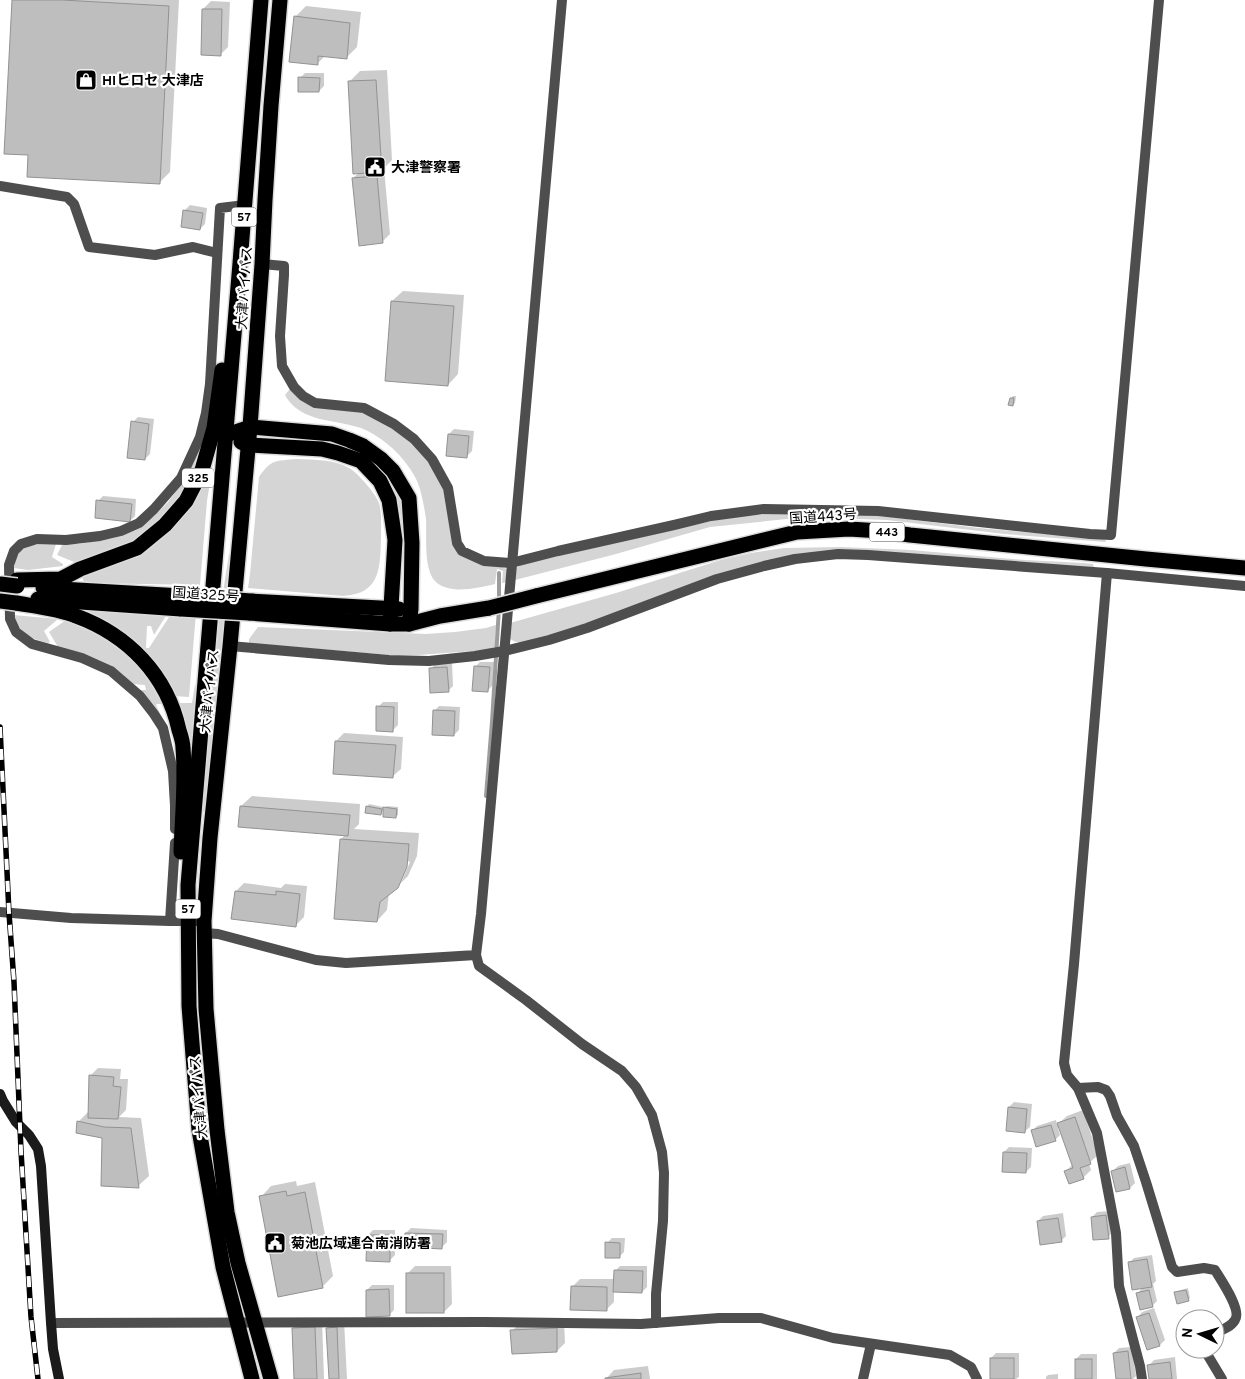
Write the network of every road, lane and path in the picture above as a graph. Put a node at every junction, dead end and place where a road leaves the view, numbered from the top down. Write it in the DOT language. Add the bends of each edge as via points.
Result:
graph roads {
  1 [pos="261,0"];
  2 [pos="280,0"];
  3 [pos="562,0"];
  4 [pos="1159,0"];
  5 [pos="0,186"];
  6 [pos="245,205"];
  7 [pos="217,253"];
  8 [pos="240,263"];
  9 [pos="262,264"];
  10 [pos="250,427"];
  11 [pos="226,435"];
  12 [pos="248,446"];
  13 [pos="512,563"];
  14 [pos="1245,568"];
  15 [pos="1107,573"];
  16 [pos="0,579"];
  17 [pos="0,584"];
  18 [pos="1245,586"];
  19 [pos="16,591"];
  20 [pos="0,596"];
  21 [pos="0,601"];
  22 [pos="390,616"];
  23 [pos="410,616"];
  24 [pos="230,646"];
  25 [pos="504,651"];
  26 [pos="188,885"];
  27 [pos="0,912"];
  28 [pos="170,921"];
  29 [pos="188,921"];
  30 [pos="204,927"];
  31 [pos="476,955"];
  32 [pos="1078,1088"];
  33 [pos="0,1094"];
  34 [pos="237,1322"];
  35 [pos="254,1322"];
  36 [pos="51,1323"];
  37 [pos="656,1323"];
  38 [pos="1225,1328"];
  39 [pos="871,1344"];
  40 [pos="1210,1359"];
  41 [pos="59,1379"];
  42 [pos="252,1379"];
  43 [pos="271,1379"];
  44 [pos="863,1379"];
  45 [pos="977,1379"];
  46 [pos="1142,1379"];
  47 [pos="1222,1379"];
  1 -- 6 [label="highway, 大津バイパス / 57"];
  2 -- 9 [label="highway, 大津バイパス / 57"];
  3 -- 13 [label="street"];
  4 -- 13 [label="street" via="1111,535 878,511 764,509 711,516"];
  5 -- 7 [label="street" via="67,197 74,204 88,247 156,255 193,247"];
  6 -- 7 [label="street" via="220,208"];
  6 -- 8 [label="highway, 大津バイパス / 57"];
  7 -- 28 [label="street" via="206,414 200,437 181,478 139,523 100,536 37,539 21,544 8,565 10,619 16,632 32,644 82,658 112,671 140,696 163,728 173,771 175,806"];
  8 -- 11 [label="highway, 大津バイパス / 57"];
  8 -- 19 [label="highway, 325" via="229,284 214,428 202,470 186,501 165,525 137,548 61,579"];
  9 -- 10 [label="highway, 大津バイパス / 57"];
  9 -- 13 [label="street" via="284,266 280,336 282,366 294,388 315,403 364,408 405,431 432,459 448,488 457,543 462,551 484,561"];
  10 -- 11 [label="highway"];
  10 -- 12 [label="highway, 大津バイパス / 57"];
  10 -- 23 [label="highway" via="340,437 363,446 393,471 409,498 412,542"];
  11 -- 12 [label="highway"];
  11 -- 26 [label="highway, 大津バイパス / 57"];
  12 -- 22 [label="highway" via="322,449 338,453 360,461 380,481 389,500 394,540"];
  12 -- 24 [label="highway, 大津バイパス / 57"];
  13 -- 25 [label="street"];
  14 -- 23 [label="highway, 国道443号 / 443, bridge" via="849,529 797,532 489,608 440,616"];
  15 -- 18 [label="street"];
  15 -- 25 [label="street" via="868,555 838,554 795,559 717,579 587,628"];
  15 -- 32 [label="street" via="1064,1063 1067,1075"];
  16 -- 19 [label="highway, 325"];
  17 -- 19 [label="highway, 国道325号 / 325, bridge"];
  19 -- 20 [label="highway, 国道325号 / 325"];
  19 -- 21 [label="highway, 57, bridge"];
  19 -- 22 [label="highway, 国道325号 / 325, bridge"];
  19 -- 26 [label="highway, 57" via="33,606 75,615 104,629 129,646 163,686 176,714 183,746 181,858"];
  22 -- 23 [label="highway, 国道443号 / 443"];
  24 -- 25 [label="street" via="389,660 475,656"];
  24 -- 30 [label="highway, 大津バイパス / 57"];
  25 -- 31 [label="street"];
  26 -- 29 [label="highway, 大津バイパス / 57"];
  27 -- 28 [label="street"];
  28 -- 29 [label="street"];
  29 -- 30 [label="street"];
  29 -- 34 [label="highway, 大津バイパス / 57" via="189,1006 199,1130 223,1267"];
  30 -- 31 [label="street" via="218,934 333,962"];
  30 -- 35 [label="highway, 大津バイパス / 57" via="206,1009 217,1130 228,1212"];
  31 -- 37 [label="street" via="479,966 622,1071 636,1087 652,1115 664,1173"];
  32 -- 38 [label="street" via="1098,1087 1110,1096 1134,1146 1172,1267 1177,1272 1204,1268 1215,1270 1236,1313 1236,1320"];
  32 -- 46 [label="street" via="1097,1133 1116,1234 1119,1286"];
  33 -- 36 [label="street" via="16,1122 38,1149 42,1166"];
  34 -- 35 [label="street"];
  34 -- 36 [label="street"];
  34 -- 42 [label="highway, 大津バイパス / 57"];
  35 -- 37 [label="street"];
  35 -- 43 [label="highway, 大津バイパス / 57"];
  36 -- 41 [label="street"];
  37 -- 39 [label="street" via="761,1318 833,1338"];
  39 -- 44 [label="street"];
  39 -- 45 [label="street" via="950,1355 972,1368"];
  40 -- 47 [label="street"];
}
